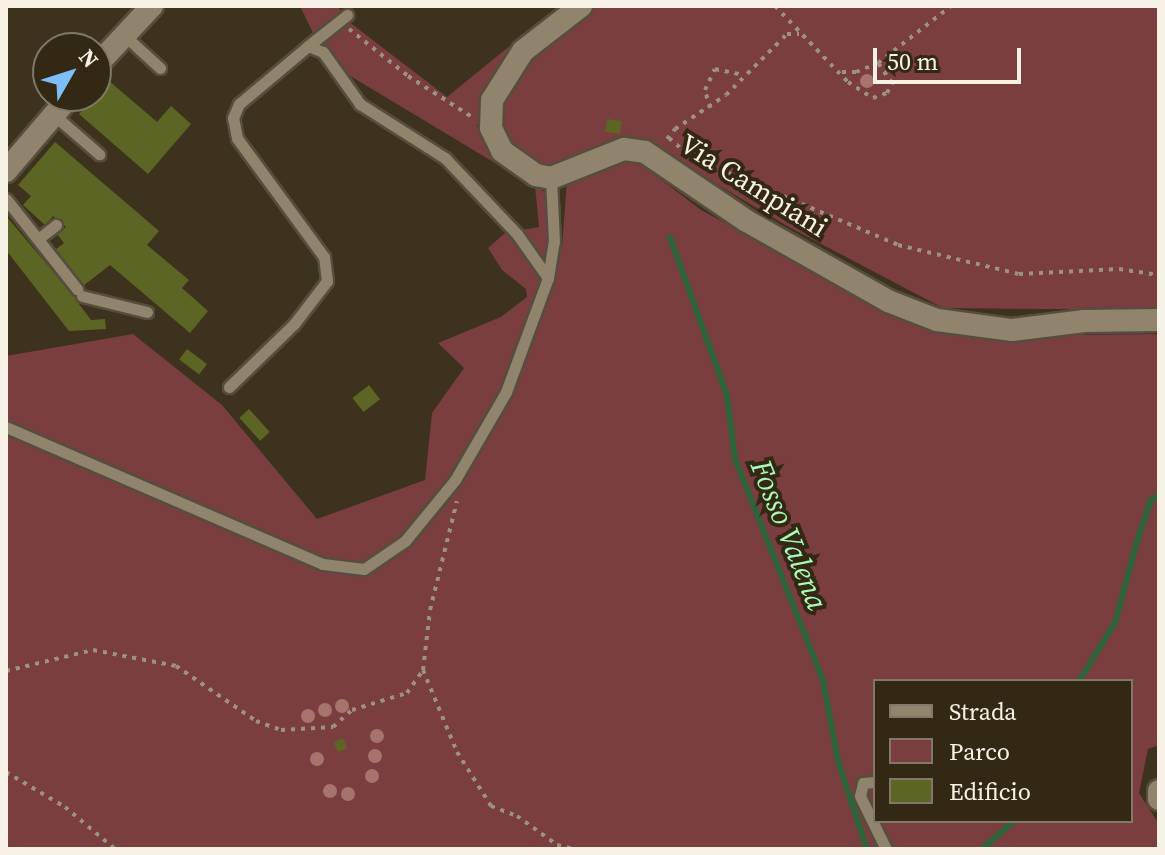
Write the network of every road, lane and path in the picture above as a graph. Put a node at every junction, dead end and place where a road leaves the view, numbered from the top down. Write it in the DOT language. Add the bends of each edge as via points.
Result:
graph roads {
  1 [pos="152,6"];
  2 [pos="581,6"];
  3 [pos="775,6"];
  4 [pos="951,6"];
  5 [pos="343,18"];
  6 [pos="799,34"];
  7 [pos="124,35"];
  8 [pos="308,46"];
  9 [pos="112,48"];
  10 [pos="878,63"];
  11 [pos="160,68"];
  12 [pos="842,72"];
  13 [pos="743,75"];
  14 [pos="710,108"];
  15 [pos="57,112"];
  16 [pos="54,115"];
  17 [pos="491,128"];
  18 [pos="669,138"];
  19 [pos="99,154"];
  20 [pos="652,156"];
  21 [pos="6,171"];
  22 [pos="551,178"];
  23 [pos="6,199"];
  24 [pos="1159,275"];
  25 [pos="548,278"];
  26 [pos="147,312"];
  27 [pos="1159,320"];
  28 [pos="229,387"];
  29 [pos="6,427"];
  30 [pos="455,480"];
  31 [pos="423,670"];
  32 [pos="6,671"];
  33 [pos="6,772"];
  34 [pos="873,782"];
  35 [pos="1159,791"];
  36 [pos="1159,799"];
  37 [pos="873,822"];
  38 [pos="873,823"];
  39 [pos="115,849"];
  40 [pos="574,849"];
  41 [pos="886,849"];
  1 -- 7 [label="street"];
  2 -- 17 [label="street" via="523,51 502,78 492,100"];
  3 -- 6 [label="path"];
  4 -- 10 [label="path"];
  5 -- 8 [label="lane"];
  5 -- 17 [label="path" via="408,76"];
  6 -- 12 [label="path"];
  6 -- 13 [label="path" via="787,34 758,67"];
  7 -- 9 [label="street"];
  7 -- 11 [label="lane"];
  8 -- 25 [label="lane" via="323,52 360,104 445,158 517,234"];
  8 -- 28 [label="lane" via="239,104 233,118 237,138 324,257 327,281 294,324"];
  10 -- 12 [label="path"];
  10 -- 12 [label="path" via="892,83 887,93 873,98"];
  13 -- 14 [label="path"];
  13 -- 14 [label="path" via="715,69 705,90"];
  14 -- 18 [label="path"];
  15 -- 16 [label="street"];
  16 -- 19 [label="lane"];
  16 -- 21 [label="street"];
  17 -- 22 [label="street" via="502,151"];
  18 -- 20 [label="path"];
  18 -- 24 [label="path" via="691,157 898,245 1019,274 1119,269"];
  20 -- 22 [label="street, Via Campiani" via="624,149"];
  20 -- 27 [label="street, Via Campiani" via="745,220 888,301 937,320 1012,330 1084,321"];
  22 -- 25 [label="lane" via="554,242"];
  23 -- 26 [label="lane" via="49,233 80,293"];
  25 -- 30 [label="lane" via="523,356"];
  29 -- 30 [label="lane" via="323,564 345,568 364,569 394,550"];
  30 -- 31 [label="path" via="455,515 430,610"];
  31 -- 32 [label="path" via="407,693 352,710 333,727 313,732 285,731 256,721 176,666 93,650"];
  31 -- 40 [label="path" via="457,752 491,806 517,816 557,845"];
  33 -- 39 [label="path" via="65,807"];
  34 -- 37 [label="lane" via="863,783 860,796"];
  35 -- 36 [label="street"];
  38 -- 41 [label="lane"];
}
